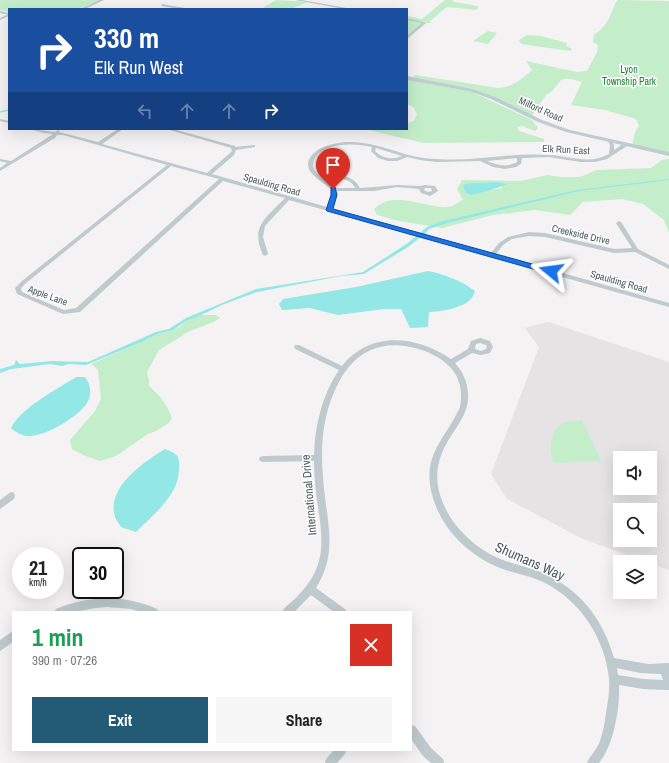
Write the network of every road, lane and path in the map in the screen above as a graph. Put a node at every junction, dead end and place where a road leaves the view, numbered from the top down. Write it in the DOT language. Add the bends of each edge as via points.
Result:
graph roads {
  1 [pos="102,0"];
  2 [pos="297,0"];
  3 [pos="162,5"];
  4 [pos="84,8"];
  5 [pos="179,8"];
  6 [pos="344,8"];
  7 [pos="408,18"];
  8 [pos="408,37"];
  9 [pos="408,78"];
  10 [pos="35,130"];
  11 [pos="119,130"];
  12 [pos="172,130"];
  13 [pos="57,131"];
  14 [pos="610,141"];
  15 [pos="98,144"];
  16 [pos="625,145"];
  17 [pos="253,146"];
  18 [pos="374,147"];
  19 [pos="234,149"];
  20 [pos="611,154"];
  21 [pos="669,154"];
  22 [pos="406,156"];
  23 [pos="520,157"];
  24 [pos="0,160"];
  25 [pos="481,160"];
  26 [pos="11,163"];
  27 [pos="171,164"];
  28 [pos="2,167"];
  29 [pos="208,175"];
  30 [pos="222,179"];
  31 [pos="321,180"];
  32 [pos="421,188"];
  33 [pos="358,189"];
  34 [pos="333,190"];
  35 [pos="288,198"];
  36 [pos="329,210"];
  37 [pos="619,223"];
  38 [pos="636,250"];
  39 [pos="265,254"];
  40 [pos="492,255"];
  41 [pos="669,266"];
  42 [pos="669,305"];
  43 [pos="297,347"];
  44 [pos="472,350"];
  45 [pos="450,363"];
  46 [pos="343,369"];
  47 [pos="318,458"];
  48 [pos="263,459"];
  49 [pos="11,496"];
  50 [pos="0,504"];
  51 [pos="310,588"];
  52 [pos="62,611"];
  53 [pos="151,611"];
  54 [pos="288,611"];
  55 [pos="341,611"];
  56 [pos="12,637"];
  57 [pos="0,646"];
  58 [pos="610,662"];
  59 [pos="666,669"];
  60 [pos="614,679"];
  61 [pos="669,684"];
  62 [pos="412,731"];
  63 [pos="340,751"];
  64 [pos="330,763"];
  65 [pos="440,763"];
  66 [pos="592,763"];
  1 -- 4 [label="street"];
  2 -- 6 [label="street"];
  3 -- 5 [label="street"];
  7 -- 8 [label="street" via="424,23"];
  9 -- 14 [label="street, Milford Road" via="470,90 551,125"];
  10 -- 13 [label="street, Spaulding Road"];
  11 -- 15 [label="street"];
  12 -- 19 [label="street" via="226,144"];
  13 -- 15 [label="street, Spaulding Road"];
  13 -- 26 [label="street" via="53,137"];
  14 -- 16 [label="street, Milford Road"];
  14 -- 20 [label="street"];
  15 -- 27 [label="street, Spaulding Road"];
  16 -- 20 [label="street, Elk Run East"];
  16 -- 21 [label="street, Milford Road"];
  17 -- 19 [label="street"];
  18 -- 22 [label="street, Elk Run East"];
  18 -- 22 [label="street, Elk Run East" via="374,153 382,158 396,159"];
  18 -- 31 [label="street, Elk Run East" via="352,143 327,147 312,157 310,164 314,174"];
  19 -- 29 [label="street" via="230,157"];
  20 -- 23 [label="street, Elk Run East" via="602,159 591,160 546,156"];
  22 -- 25 [label="street, Elk Run East" via="453,162"];
  23 -- 25 [label="street, Elk Run East"];
  23 -- 25 [label="street, Elk Run East" via="519,163 507,168"];
  24 -- 26 [label="street"];
  26 -- 28 [label="street"];
  27 -- 29 [label="street, Spaulding Road"];
  27 -- 30 [label="street, Apple Lane" via="24,282 18,288 19,293 63,312 78,310"];
  29 -- 30 [label="street, Spaulding Road"];
  30 -- 35 [label="street, Spaulding Road"];
  31 -- 33 [label="street" via="344,177 354,182"];
  31 -- 34 [label="street"];
  32 -- 33 [label="street" via="397,186"];
  33 -- 34 [label="street"];
  34 -- 36 [label="street"];
  35 -- 36 [label="street, Spaulding Road"];
  35 -- 39 [label="street" via="262,226 260,237"];
  36 -- 40 [label="street, Spaulding Road"];
  37 -- 38 [label="street"];
  38 -- 40 [label="street, Creekside Drive" via="614,251 529,234 510,238"];
  38 -- 41 [label="street"];
  40 -- 42 [label="street, Spaulding Road"];
  43 -- 46 [label="street"];
  44 -- 45 [label="street"];
  45 -- 46 [label="street, International Drive" via="423,347 391,342 373,346 357,354"];
  45 -- 58 [label="street, Shumans Way" via="461,379 466,398 464,408 440,448 434,465 434,488 443,513 458,534 476,549 500,563 545,578 570,594 587,611 601,633"];
  46 -- 47 [label="street, International Drive" via="334,383 325,408"];
  47 -- 48 [label="street"];
  47 -- 51 [label="street, International Drive" via="326,541 322,566"];
  49 -- 50 [label="street"];
  51 -- 54 [label="street, International Drive"];
  51 -- 55 [label="street"];
  52 -- 53 [label="street" via="104,602 132,604"];
  56 -- 57 [label="street"];
  58 -- 59 [label="street"];
  58 -- 60 [label="street, Shumans Way"];
  59 -- 61 [label="street"];
  60 -- 61 [label="street" via="643,684"];
  60 -- 66 [label="street, Shumans Way" via="615,690 609,728 599,756"];
  62 -- 65 [label="street" via="427,752"];
  63 -- 64 [label="street"];
}
